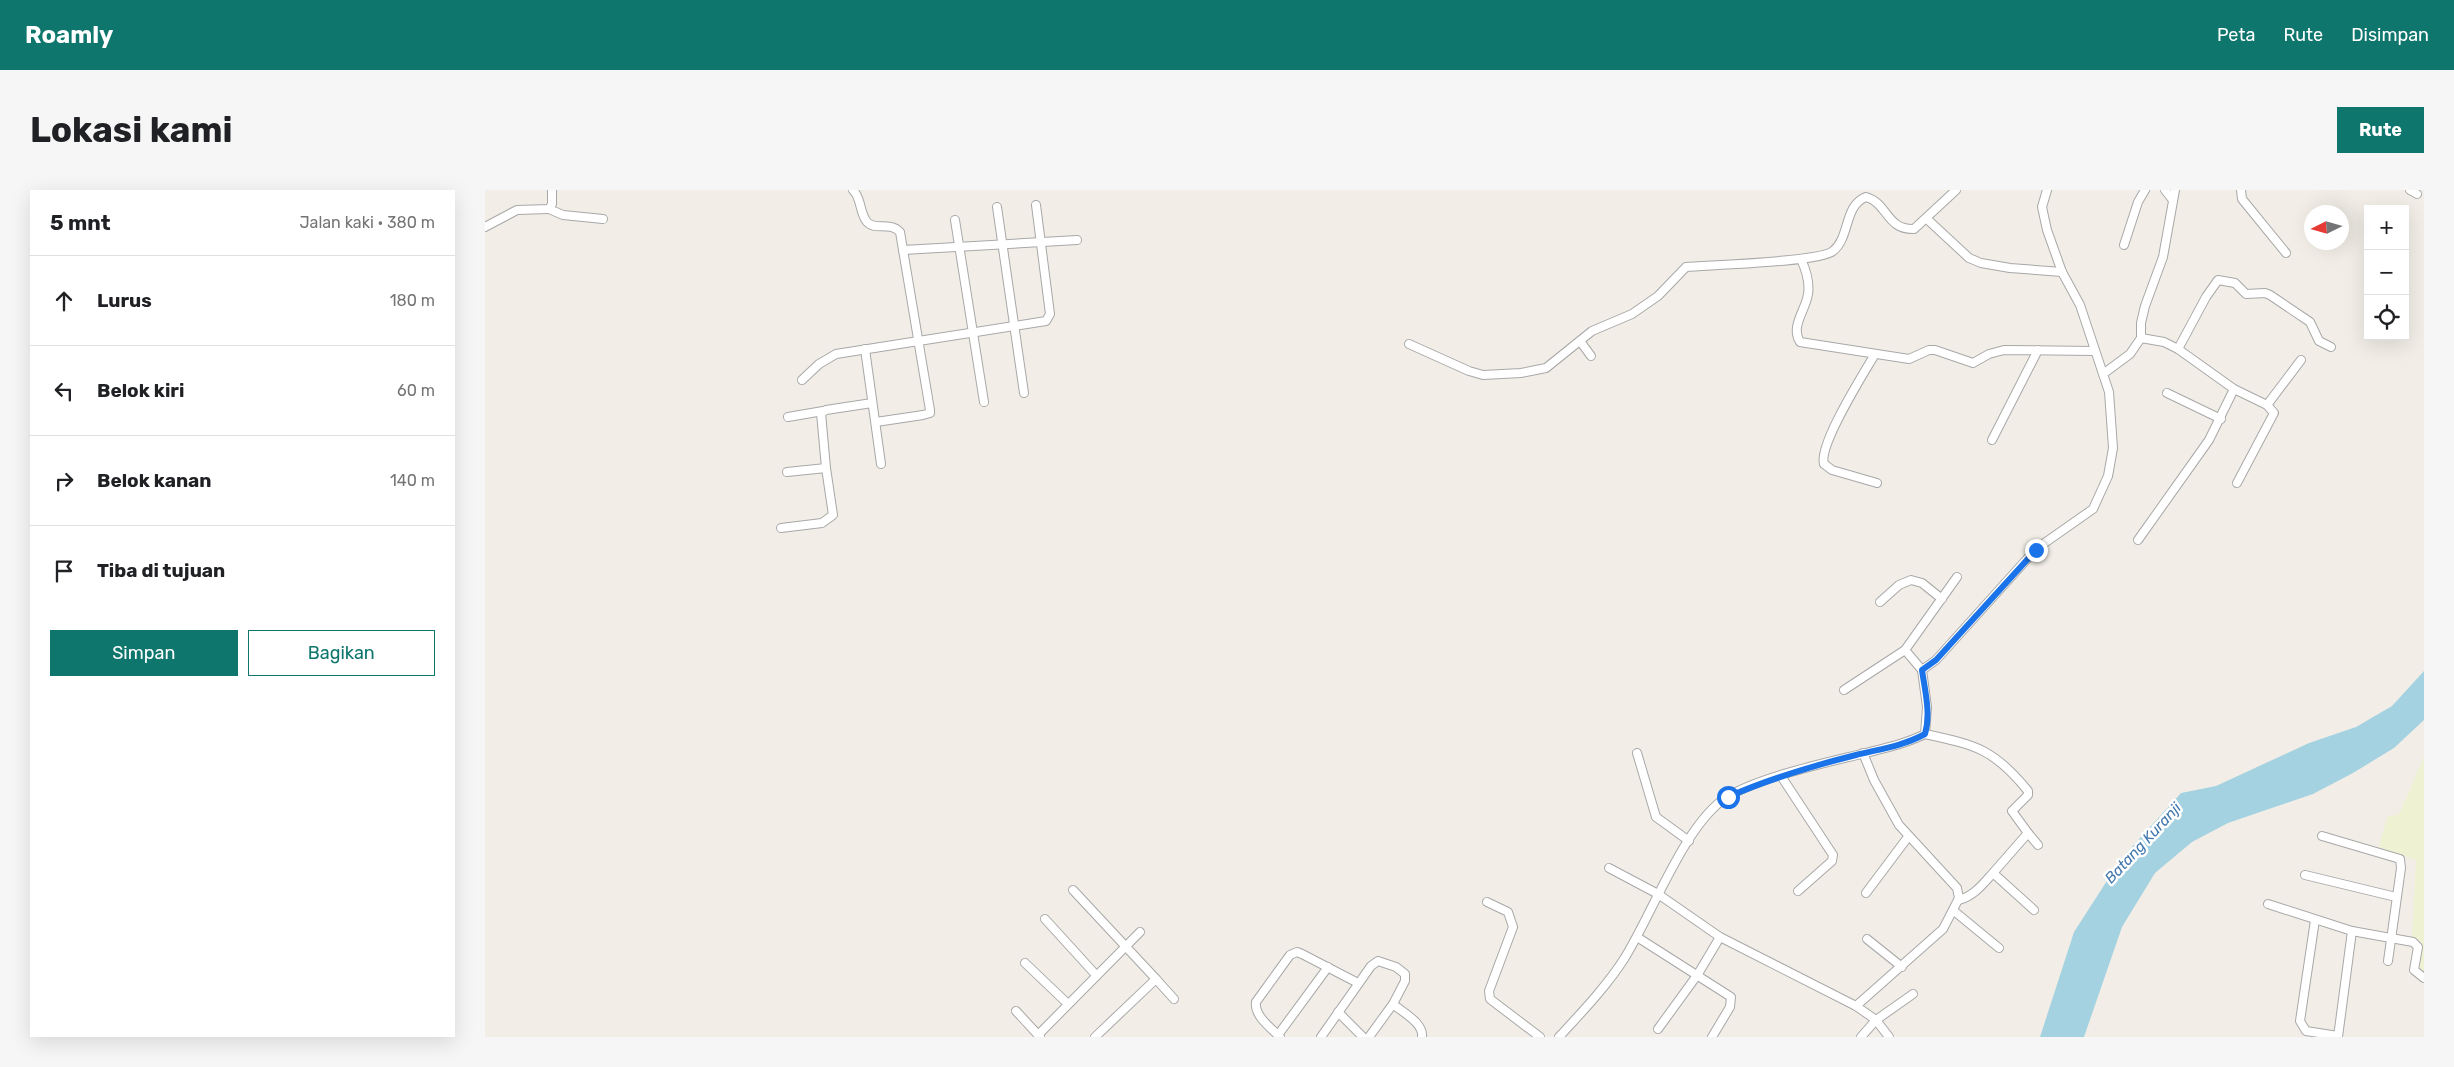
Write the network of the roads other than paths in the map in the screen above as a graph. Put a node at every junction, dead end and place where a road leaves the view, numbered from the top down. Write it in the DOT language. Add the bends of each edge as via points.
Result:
graph roads {
  1 [pos="552,190"];
  2 [pos="853,190"];
  3 [pos="1956,190"];
  4 [pos="2047,190"];
  5 [pos="2145,190"];
  6 [pos="2165,190"];
  7 [pos="2175,190"];
  8 [pos="2241,190"];
  9 [pos="2172,199"];
  10 [pos="1036,205"];
  11 [pos="997,207"];
  12 [pos="549,209"];
  13 [pos="603,219"];
  14 [pos="1927,219"];
  15 [pos="955,220"];
  16 [pos="485,227"];
  17 [pos="1077,240"];
  18 [pos="1040,242"];
  19 [pos="1002,244"];
  20 [pos="2124,245"];
  21 [pos="958,247"];
  22 [pos="903,250"];
  23 [pos="2286,253"];
  24 [pos="1801,259"];
  25 [pos="2062,272"];
  26 [pos="1014,326"];
  27 [pos="974,333"];
  28 [pos="2141,338"];
  29 [pos="918,340"];
  30 [pos="1580,341"];
  31 [pos="1409,344"];
  32 [pos="2331,347"];
  33 [pos="865,349"];
  34 [pos="2178,349"];
  35 [pos="2039,350"];
  36 [pos="2095,351"];
  37 [pos="1875,354"];
  38 [pos="1591,356"];
  39 [pos="2301,360"];
  40 [pos="2103,374"];
  41 [pos="802,380"];
  42 [pos="2235,389"];
  43 [pos="1024,393"];
  44 [pos="2167,393"];
  45 [pos="985,402"];
  46 [pos="872,403"];
  47 [pos="2267,405"];
  48 [pos="823,411"];
  49 [pos="788,417"];
  50 [pos="2221,419"];
  51 [pos="876,422"];
  52 [pos="1992,440"];
  53 [pos="881,464"];
  54 [pos="826,468"];
  55 [pos="787,472"];
  56 [pos="1877,483"];
  57 [pos="2237,483"];
  58 [pos="781,528"];
  59 [pos="2139,540"];
  60 [pos="1957,577"];
  61 [pos="1942,599"];
  62 [pos="1880,602"];
  63 [pos="1905,650"];
  64 [pos="1922,670"];
  65 [pos="1844,690"];
  66 [pos="1925,734"];
  67 [pos="1637,754"];
  68 [pos="1863,754"];
  69 [pos="1781,776"];
  70 [pos="2028,833"];
  71 [pos="2321,836"];
  72 [pos="1908,837"];
  73 [pos="1689,840"];
  74 [pos="2038,845"];
  75 [pos="1609,868"];
  76 [pos="1993,872"];
  77 [pos="2305,875"];
  78 [pos="1073,890"];
  79 [pos="1798,891"];
  80 [pos="1867,893"];
  81 [pos="1659,894"];
  82 [pos="2396,898"];
  83 [pos="1959,900"];
  84 [pos="1487,902"];
  85 [pos="2268,904"];
  86 [pos="2034,910"];
  87 [pos="1954,911"];
  88 [pos="1045,919"];
  89 [pos="2315,920"];
  90 [pos="2352,931"];
  91 [pos="1141,932"];
  92 [pos="1637,937"];
  93 [pos="1720,937"];
  94 [pos="2391,937"];
  95 [pos="1867,939"];
  96 [pos="1127,947"];
  97 [pos="1999,948"];
  98 [pos="2388,961"];
  99 [pos="1025,963"];
  100 [pos="1902,966"];
  101 [pos="1328,967"];
  102 [pos="1699,974"];
  103 [pos="1096,975"];
  104 [pos="2424,978"];
  105 [pos="1157,979"];
  106 [pos="1358,983"];
  107 [pos="1913,994"];
  108 [pos="1175,999"];
  109 [pos="1068,1004"];
  110 [pos="1393,1004"];
  111 [pos="1856,1006"];
  112 [pos="1016,1011"];
  113 [pos="1338,1012"];
  114 [pos="1876,1020"];
  115 [pos="1658,1029"];
  116 [pos="1039,1036"];
  117 [pos="1279,1036"];
  118 [pos="2338,1036"];
  119 [pos="1095,1037"];
  120 [pos="1321,1037"];
  121 [pos="1363,1037"];
  122 [pos="1369,1037"];
  123 [pos="1422,1037"];
  124 [pos="1540,1037"];
  125 [pos="1559,1037"];
  126 [pos="1712,1037"];
  127 [pos="1861,1037"];
  128 [pos="1889,1037"];
  1 -- 12 [label="street"];
  2 -- 22 [label="street" via="868,223 895,227 900,232"];
  3 -- 14 [label="street"];
  4 -- 25 [label="street" via="2043,207 2047,230"];
  5 -- 20 [label="street" via="2137,202"];
  6 -- 9 [label="street"];
  7 -- 9 [label="street"];
  8 -- 23 [label="street" via="2242,199"];
  9 -- 28 [label="street" via="2163,257 2145,306"];
  10 -- 18 [label="street"];
  11 -- 19 [label="street"];
  12 -- 13 [label="street" via="563,215"];
  12 -- 16 [label="street" via="517,210"];
  14 -- 24 [label="street" via="1914,229 1903,227 1889,218 1878,202 1866,197 1857,203 1833,251 1828,255"];
  14 -- 25 [label="street" via="1969,258 2010,268"];
  15 -- 21 [label="street"];
  17 -- 18 [label="street"];
  18 -- 19 [label="street"];
  18 -- 26 [label="street" via="1051,314 1046,321"];
  19 -- 21 [label="street"];
  19 -- 26 [label="street"];
  21 -- 22 [label="street"];
  21 -- 27 [label="street"];
  22 -- 29 [label="street"];
  24 -- 30 [label="street" via="1686,267 1658,296 1640,309 1604,324"];
  24 -- 37 [label="street" via="1809,283 1796,327 1795,335 1800,342"];
  25 -- 36 [label="street" via="2080,305"];
  26 -- 27 [label="street"];
  26 -- 43 [label="street"];
  27 -- 29 [label="street"];
  27 -- 45 [label="street"];
  28 -- 34 [label="street" via="2164,342"];
  28 -- 40 [label="street" via="2129,354"];
  29 -- 33 [label="street"];
  29 -- 51 [label="street" via="930,413"];
  30 -- 31 [label="street" via="1546,368 1497,375 1469,371"];
  30 -- 38 [label="street"];
  32 -- 34 [label="street" via="2319,341 2311,322 2270,295 2246,294 2235,283 2218,280 2205,296"];
  33 -- 41 [label="street" via="829,358"];
  33 -- 46 [label="street"];
  34 -- 42 [label="street"];
  35 -- 36 [label="street"];
  35 -- 37 [label="street" via="2004,350 1989,354 1973,364 1935,350 1909,359"];
  35 -- 52 [label="street"];
  36 -- 40 [label="street"];
  37 -- 56 [label="street" via="1823,455 1824,464 1832,470"];
  39 -- 47 [label="street"];
  40 -- 64 [label="street" via="2109,392 2113,448 2108,476 2093,509 2036,550 1936,660"];
  42 -- 47 [label="street"];
  42 -- 50 [label="street"];
  44 -- 50 [label="street"];
  46 -- 48 [label="street"];
  46 -- 51 [label="street"];
  47 -- 57 [label="street" via="2274,413"];
  48 -- 49 [label="street"];
  48 -- 54 [label="street" via="820,418"];
  50 -- 59 [label="street"];
  51 -- 53 [label="street"];
  54 -- 55 [label="street"];
  54 -- 58 [label="street" via="833,515 822,523"];
  60 -- 61 [label="street"];
  61 -- 62 [label="street" via="1922,583 1911,580 1899,585"];
  61 -- 63 [label="street"];
  63 -- 64 [label="street"];
  63 -- 65 [label="street"];
  64 -- 66 [label="street" via="1927,707"];
  66 -- 68 [label="street" via="1908,743"];
  66 -- 70 [label="street" via="1970,744 2010,768 2028,791 2012,811"];
  67 -- 73 [label="street" via="1655,817"];
  68 -- 69 [label="street"];
  68 -- 72 [label="street" via="1873,780"];
  69 -- 73 [label="street" via="1728,797 1707,816"];
  69 -- 79 [label="street" via="1833,855 1832,861"];
  70 -- 74 [label="street"];
  70 -- 76 [label="street"];
  71 -- 82 [label="street" via="2399,858 2401,866"];
  72 -- 80 [label="street"];
  72 -- 83 [label="street" via="1957,888"];
  73 -- 81 [label="street"];
  75 -- 81 [label="street"];
  76 -- 83 [label="street" via="1977,890"];
  76 -- 86 [label="street"];
  77 -- 82 [label="street"];
  78 -- 96 [label="street"];
  81 -- 92 [label="street"];
  81 -- 93 [label="street"];
  82 -- 94 [label="street"];
  83 -- 87 [label="street"];
  84 -- 124 [label="street" via="1508,912 1513,927 1489,991 1490,999"];
  85 -- 89 [label="street"];
  87 -- 97 [label="street"];
  87 -- 100 [label="street" via="1943,929"];
  88 -- 103 [label="street"];
  89 -- 90 [label="street"];
  89 -- 118 [label="street" via="2300,1021 2306,1031"];
  90 -- 94 [label="street"];
  90 -- 118 [label="street"];
  91 -- 96 [label="street"];
  92 -- 102 [label="street"];
  92 -- 125 [label="street" via="1614,973"];
  93 -- 102 [label="street"];
  93 -- 111 [label="street"];
  94 -- 98 [label="street"];
  94 -- 104 [label="street" via="2417,945 2413,967"];
  95 -- 100 [label="street"];
  96 -- 103 [label="street"];
  96 -- 105 [label="street"];
  99 -- 109 [label="street"];
  100 -- 111 [label="street"];
  101 -- 106 [label="street"];
  101 -- 117 [label="street"];
  101 -- 117 [label="street" via="1297,952 1286,959 1255,1006 1260,1017"];
  102 -- 115 [label="street"];
  102 -- 126 [label="street" via="1732,1000"];
  103 -- 109 [label="street"];
  105 -- 108 [label="street"];
  105 -- 119 [label="street"];
  106 -- 110 [label="street" via="1375,962 1395,967 1406,978"];
  106 -- 113 [label="street"];
  107 -- 114 [label="street"];
  109 -- 116 [label="street"];
  110 -- 122 [label="street"];
  110 -- 123 [label="street" via="1419,1026"];
  111 -- 114 [label="street"];
  112 -- 116 [label="street"];
  113 -- 120 [label="street"];
  113 -- 121 [label="street"];
  114 -- 127 [label="street"];
  114 -- 128 [label="street"];
}
